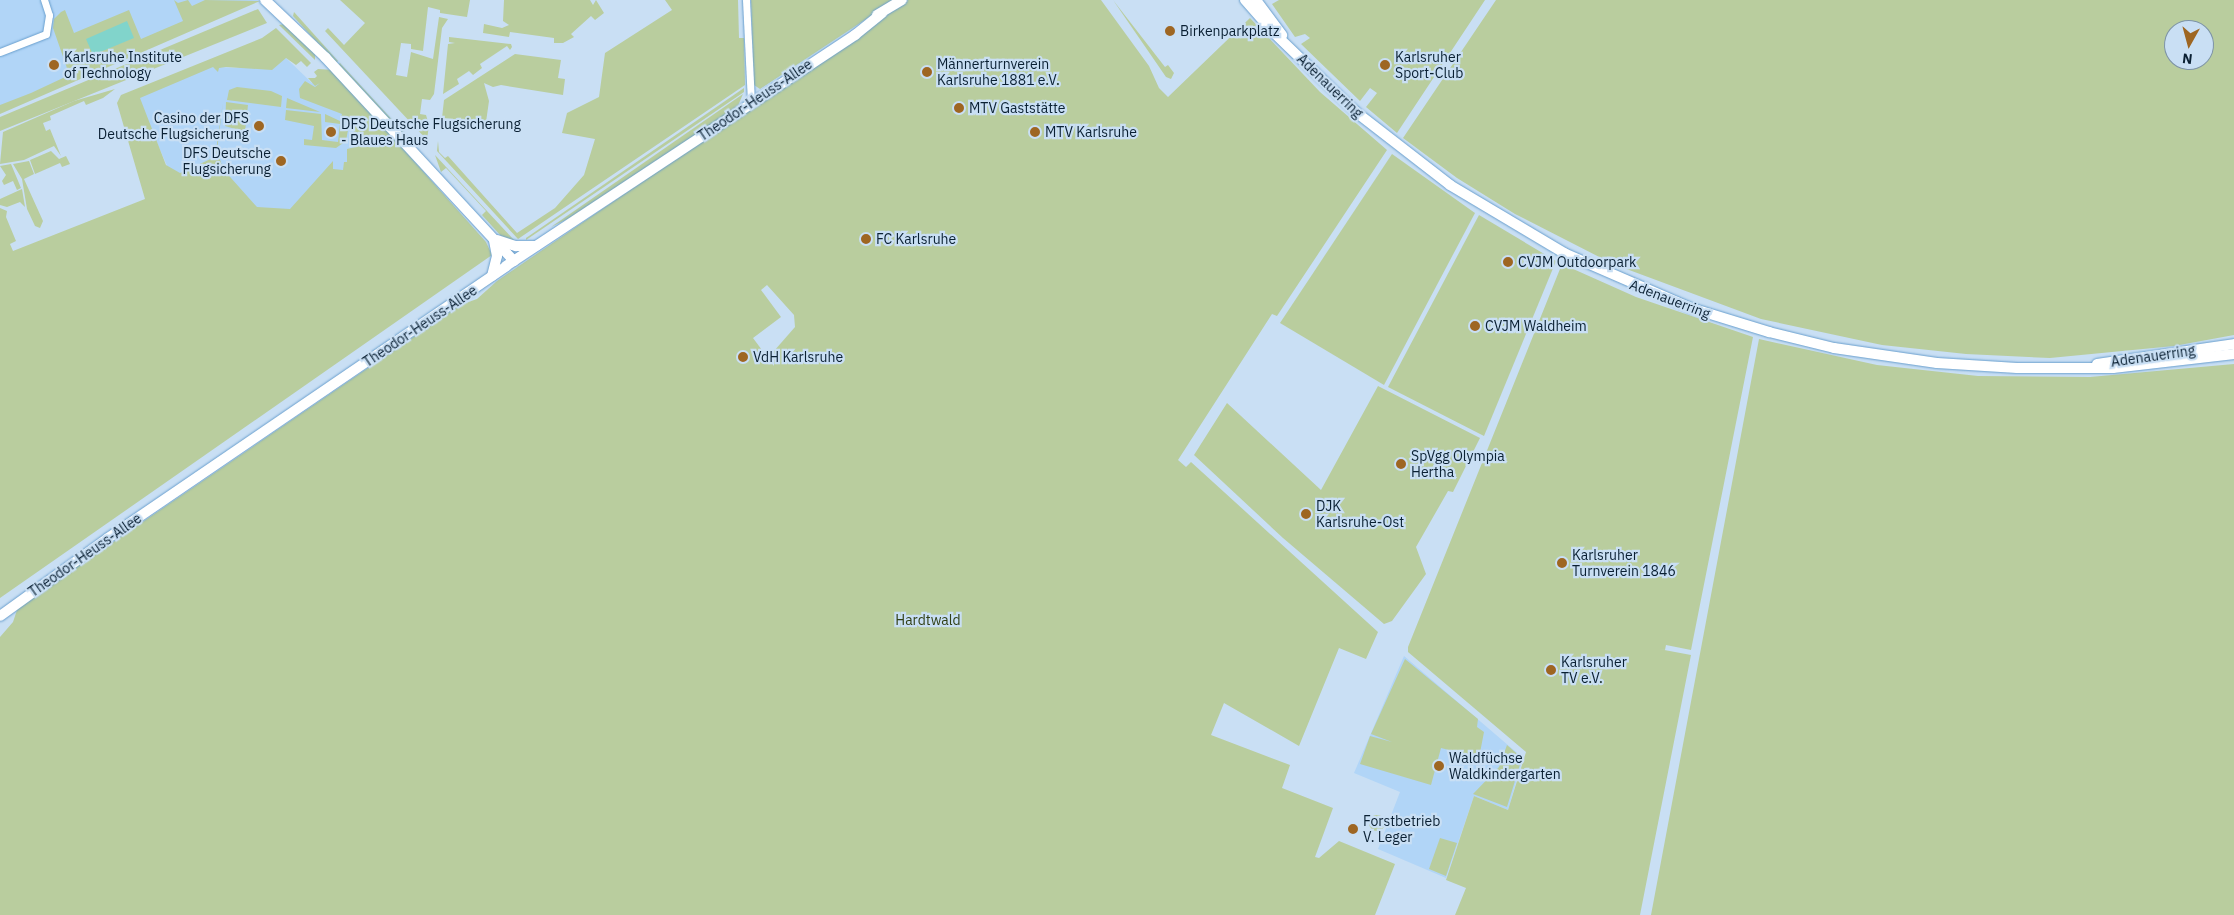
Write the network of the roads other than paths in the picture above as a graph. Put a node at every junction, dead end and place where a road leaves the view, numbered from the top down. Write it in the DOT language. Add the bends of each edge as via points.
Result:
graph roads {
  1 [pos="44,0"];
  2 [pos="266,0"];
  3 [pos="275,0"];
  4 [pos="746,0"];
  5 [pos="902,0"];
  6 [pos="1245,0"];
  7 [pos="1256,0"];
  8 [pos="284,14"];
  9 [pos="1284,40"];
  10 [pos="0,52"];
  11 [pos="751,103"];
  12 [pos="494,239"];
  13 [pos="537,246"];
  14 [pos="514,261"];
  15 [pos="492,276"];
  16 [pos="2234,344"];
  17 [pos="2234,354"];
  18 [pos="2071,368"];
  19 [pos="0,616"];
  1 -- 10 [label="street" via="49,15 46,34"];
  2 -- 8 [label="main road"];
  3 -- 8 [label="main road"];
  4 -- 11 [label="street"];
  5 -- 11 [label="main road, Theodor-Heuss-Allee"];
  6 -- 9 [label="main road, Adenauerring"];
  7 -- 9 [label="main road, Adenauerring"];
  8 -- 12 [label="main road"];
  9 -- 18 [label="main road, Adenauerring" via="1356,112 1443,180 1542,242 1640,288 1745,326 1858,352 1960,365"];
  11 -- 13 [label="main road, Theodor-Heuss-Allee"];
  12 -- 13 [label="main road" via="516,246"];
  12 -- 14 [label="main road"];
  12 -- 15 [label="main road" via="497,256"];
  13 -- 14 [label="main road, Theodor-Heuss-Allee"];
  14 -- 15 [label="main road, Theodor-Heuss-Allee"];
  15 -- 19 [label="main road, Theodor-Heuss-Allee" via="108,538"];
  16 -- 18 [label="main road, Adenauerring"];
  17 -- 18 [label="main road, Adenauerring" via="2142,366"];
}
